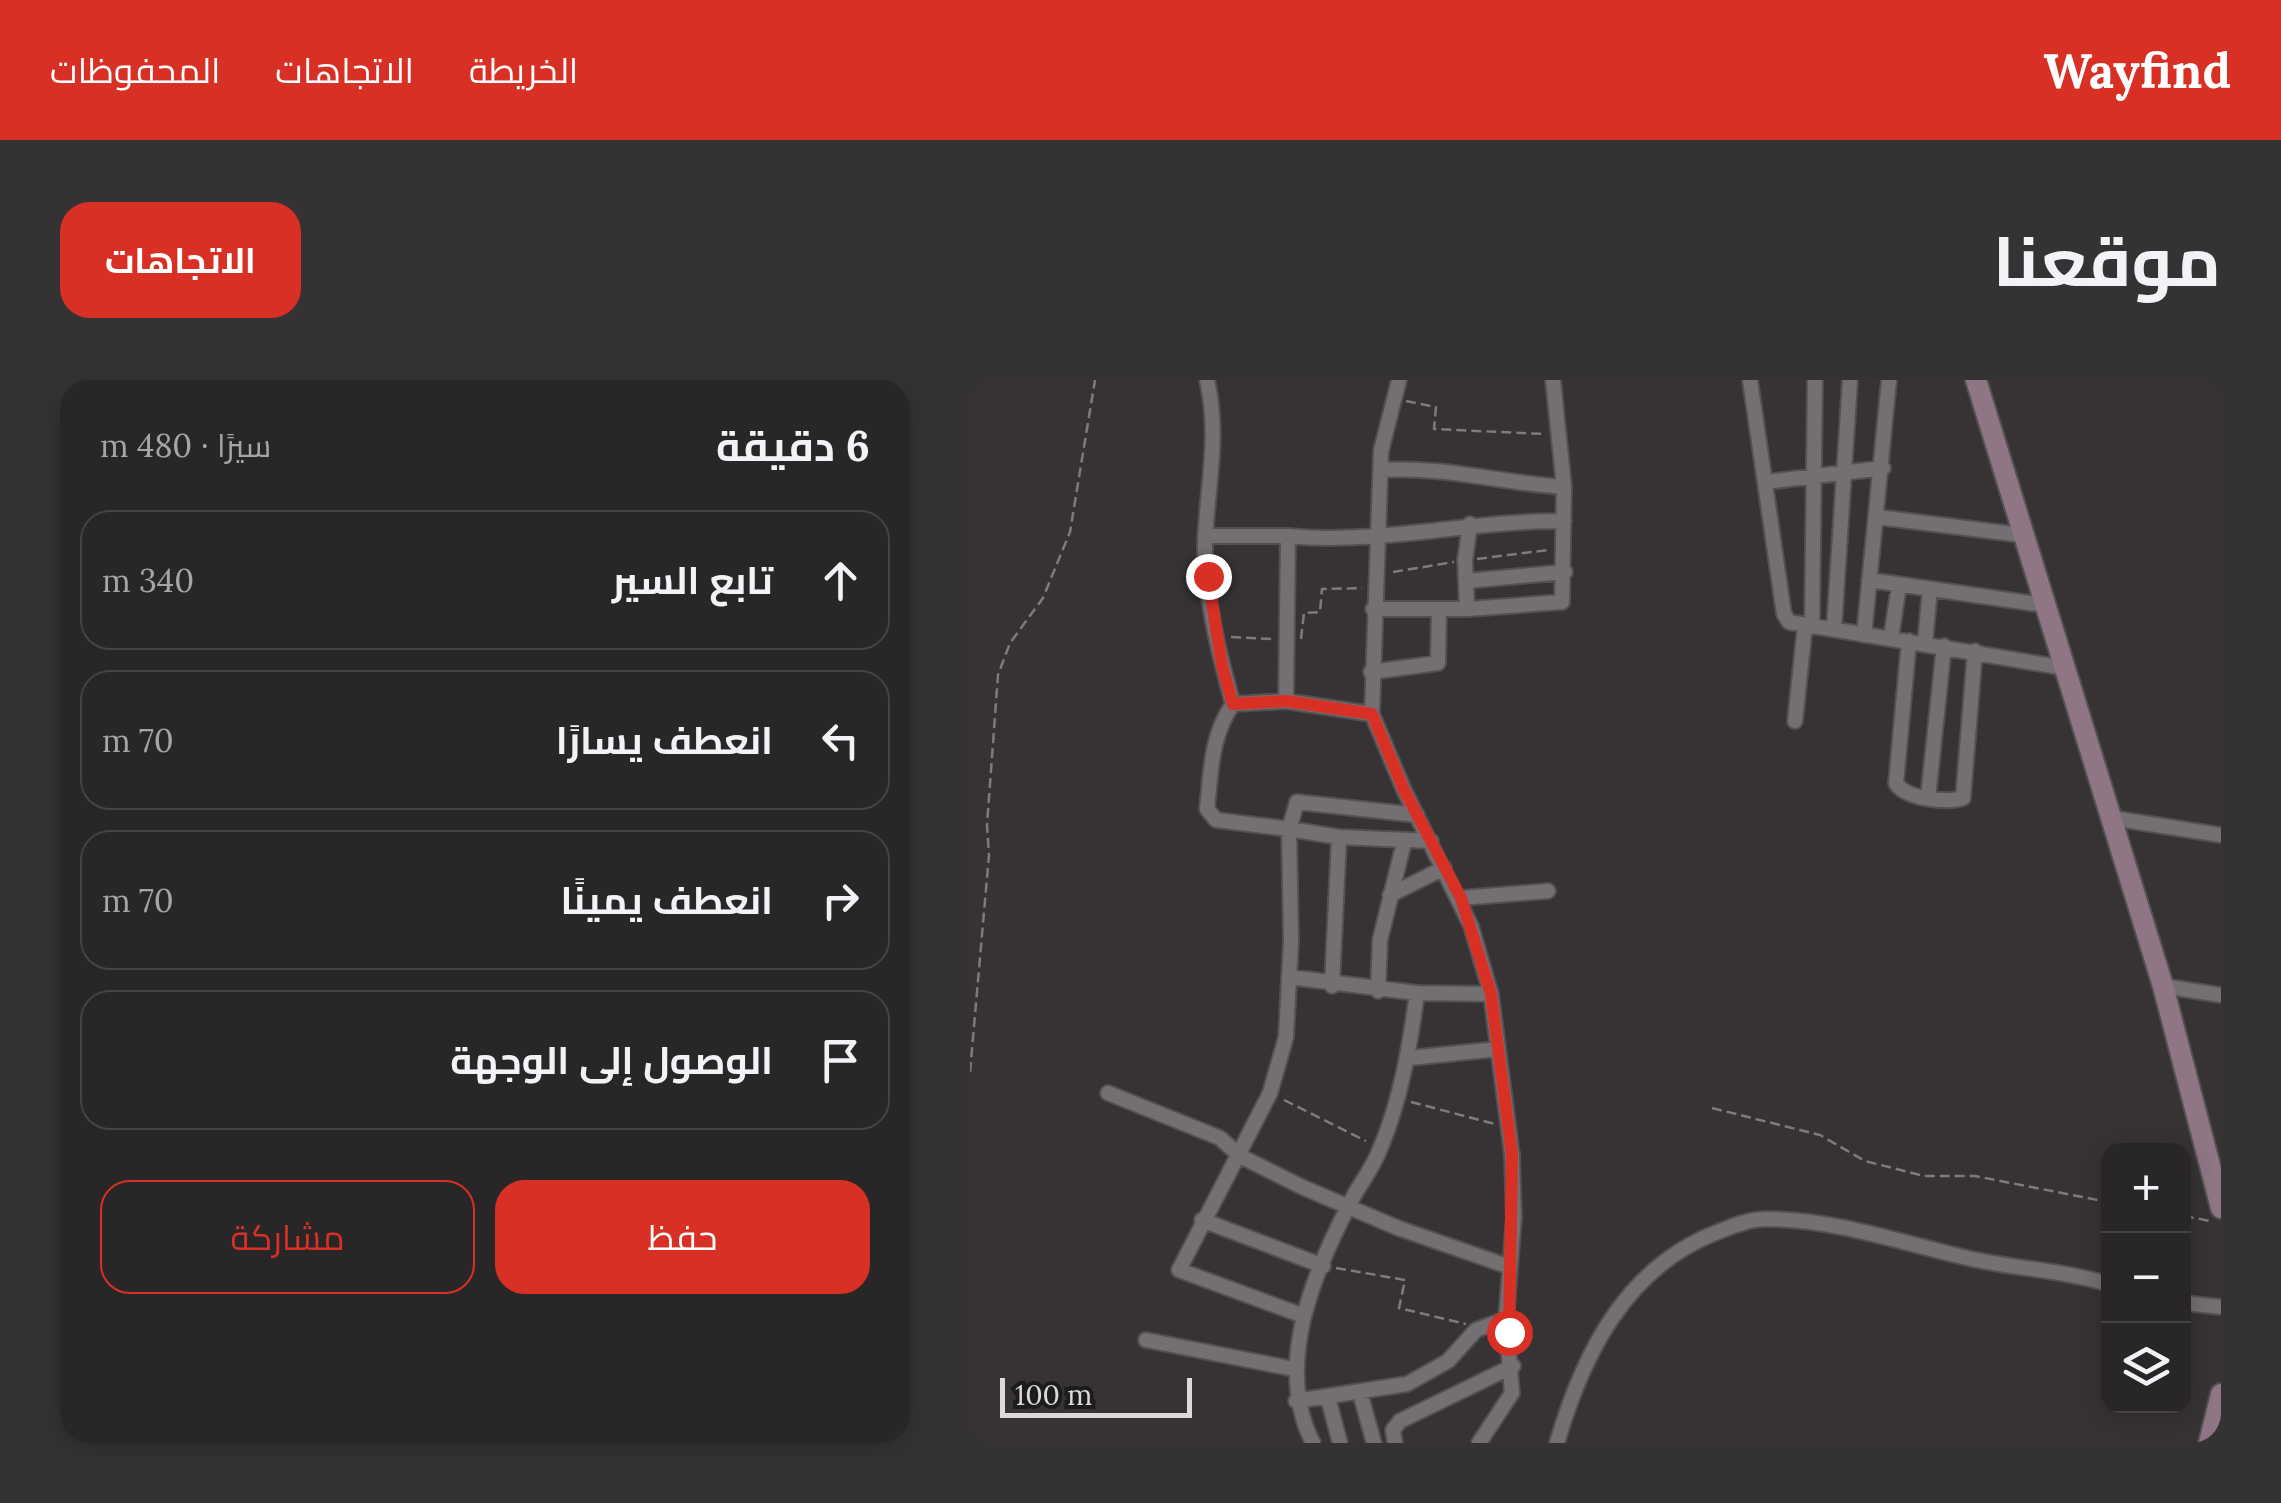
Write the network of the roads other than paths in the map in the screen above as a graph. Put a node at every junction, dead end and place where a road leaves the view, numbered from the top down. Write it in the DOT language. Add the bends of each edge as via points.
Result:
graph roads {
  1 [pos="1207,380"];
  2 [pos="1399,380"];
  3 [pos="1553,380"];
  4 [pos="1750,380"];
  5 [pos="1814,380"];
  6 [pos="1850,380"];
  7 [pos="1889,380"];
  8 [pos="1976,380"];
  9 [pos="1882,468"];
  10 [pos="1381,470"];
  11 [pos="1846,470"];
  12 [pos="1812,476"];
  13 [pos="1766,482"];
  14 [pos="1564,487"];
  15 [pos="1876,517"];
  16 [pos="1564,522"];
  17 [pos="1470,524"];
  18 [pos="2022,534"];
  19 [pos="1205,536"];
  20 [pos="1288,536"];
  21 [pos="1380,538"];
  22 [pos="1565,572"];
  23 [pos="1869,580"];
  24 [pos="1466,581"];
  25 [pos="1899,585"];
  26 [pos="1930,589"];
  27 [pos="2044,605"];
  28 [pos="1373,609"];
  29 [pos="1439,609"];
  30 [pos="1467,609"];
  31 [pos="1808,626"];
  32 [pos="1834,630"];
  33 [pos="1864,635"];
  34 [pos="1891,638"];
  35 [pos="1917,642"];
  36 [pos="1944,646"];
  37 [pos="1975,651"];
  38 [pos="2065,668"];
  39 [pos="1371,672"];
  40 [pos="1286,701"];
  41 [pos="1233,704"];
  42 [pos="1372,714"];
  43 [pos="1795,722"];
  44 [pos="1928,798"];
  45 [pos="1417,815"];
  46 [pos="2112,818"];
  47 [pos="1289,828"];
  48 [pos="2221,835"];
  49 [pos="1338,837"];
  50 [pos="1431,841"];
  51 [pos="1404,842"];
  52 [pos="1444,868"];
  53 [pos="1548,890"];
  54 [pos="1390,895"];
  55 [pos="1461,898"];
  56 [pos="1289,977"];
  57 [pos="1332,986"];
  58 [pos="2163,986"];
  59 [pos="1378,991"];
  60 [pos="1418,993"];
  61 [pos="1491,994"];
  62 [pos="2221,995"];
  63 [pos="1498,1049"];
  64 [pos="1408,1058"];
  65 [pos="1108,1094"];
  66 [pos="1240,1156"];
  67 [pos="1349,1205"];
  68 [pos="2221,1208"];
  69 [pos="1202,1220"];
  70 [pos="1323,1266"];
  71 [pos="1510,1268"];
  72 [pos="2101,1283"];
  73 [pos="2191,1303"];
  74 [pos="2221,1307"];
  75 [pos="1304,1316"];
  76 [pos="1506,1319"];
  77 [pos="1146,1340"];
  78 [pos="1513,1366"];
  79 [pos="1294,1369"];
  80 [pos="1360,1392"];
  81 [pos="2221,1394"];
  82 [pos="1328,1398"];
  83 [pos="1296,1401"];
  84 [pos="1313,1443"];
  85 [pos="1340,1443"];
  86 [pos="1374,1443"];
  87 [pos="1396,1443"];
  88 [pos="1479,1443"];
  89 [pos="1557,1443"];
  90 [pos="2209,1443"];
  1 -- 19 [label="street" via="1215,448"];
  2 -- 10 [label="street"];
  3 -- 14 [label="street"];
  4 -- 13 [label="street"];
  5 -- 12 [label="street"];
  6 -- 11 [label="street"];
  7 -- 9 [label="street"];
  8 -- 18 [label="main road"];
  9 -- 11 [label="street"];
  9 -- 15 [label="street"];
  10 -- 14 [label="street" via="1426,468"];
  10 -- 21 [label="street"];
  11 -- 12 [label="street"];
  11 -- 32 [label="street"];
  12 -- 13 [label="street"];
  12 -- 31 [label="street"];
  13 -- 31 [label="street" via="1784,614"];
  14 -- 16 [label="street"];
  15 -- 18 [label="street"];
  15 -- 23 [label="street"];
  16 -- 17 [label="street"];
  16 -- 22 [label="street"];
  17 -- 21 [label="street"];
  17 -- 24 [label="street"];
  18 -- 27 [label="main road"];
  19 -- 20 [label="street"];
  19 -- 41 [label="street"];
  20 -- 21 [label="street"];
  20 -- 40 [label="street"];
  21 -- 28 [label="street"];
  22 -- 24 [label="street"];
  22 -- 30 [label="street" via="1558,604"];
  23 -- 25 [label="street"];
  23 -- 33 [label="street"];
  24 -- 30 [label="street"];
  25 -- 26 [label="street"];
  25 -- 34 [label="street"];
  26 -- 27 [label="street"];
  26 -- 35 [label="street"];
  27 -- 38 [label="main road"];
  28 -- 29 [label="street"];
  28 -- 39 [label="street"];
  29 -- 30 [label="street"];
  29 -- 39 [label="street" via="1438,663"];
  31 -- 32 [label="street"];
  31 -- 43 [label="street"];
  32 -- 33 [label="street"];
  33 -- 34 [label="street"];
  34 -- 35 [label="street"];
  35 -- 36 [label="street"];
  35 -- 44 [label="street" via="1896,783 1903,792"];
  36 -- 37 [label="street"];
  36 -- 44 [label="street"];
  37 -- 38 [label="street"];
  37 -- 44 [label="street" via="1963,798"];
  38 -- 46 [label="main road"];
  39 -- 42 [label="street"];
  40 -- 41 [label="street"];
  40 -- 42 [label="street"];
  41 -- 47 [label="street" via="1217,732 1210,814 1226,823"];
  42 -- 45 [label="street"];
  45 -- 47 [label="street" via="1297,802"];
  45 -- 50 [label="street"];
  46 -- 48 [label="street"];
  46 -- 58 [label="main road"];
  47 -- 49 [label="street"];
  47 -- 56 [label="street"];
  49 -- 51 [label="street"];
  49 -- 57 [label="street"];
  50 -- 51 [label="street"];
  50 -- 52 [label="street"];
  51 -- 54 [label="street"];
  52 -- 54 [label="street"];
  52 -- 55 [label="street"];
  53 -- 55 [label="street"];
  54 -- 59 [label="street"];
  55 -- 61 [label="street"];
  56 -- 57 [label="street"];
  56 -- 66 [label="street" via="1286,1037 1270,1093"];
  57 -- 59 [label="street"];
  58 -- 62 [label="street"];
  58 -- 68 [label="main road"];
  59 -- 60 [label="street"];
  60 -- 61 [label="street"];
  60 -- 64 [label="street"];
  61 -- 63 [label="street"];
  63 -- 64 [label="street"];
  63 -- 71 [label="street" via="1514,1218"];
  64 -- 67 [label="street" via="1380,1149"];
  65 -- 66 [label="street" via="1208,1132"];
  66 -- 67 [label="street"];
  66 -- 69 [label="street"];
  67 -- 70 [label="street"];
  67 -- 71 [label="street"];
  69 -- 70 [label="street"];
  69 -- 75 [label="street" via="1180,1271"];
  70 -- 75 [label="street"];
  71 -- 76 [label="street"];
  72 -- 89 [label="street" via="1885,1236 1764,1219 1743,1222 1670,1254 1637,1282 1580,1375"];
  73 -- 74 [label="street"];
  75 -- 79 [label="street"];
  76 -- 78 [label="street"];
  76 -- 80 [label="street" via="1476,1330 1431,1374"];
  77 -- 79 [label="street"];
  78 -- 87 [label="street" via="1400,1421 1393,1430"];
  78 -- 88 [label="street" via="1510,1400"];
  79 -- 83 [label="street"];
  80 -- 82 [label="street"];
  80 -- 86 [label="street"];
  81 -- 90 [label="main road"];
  82 -- 83 [label="street"];
  82 -- 85 [label="street"];
  83 -- 84 [label="street"];
}
